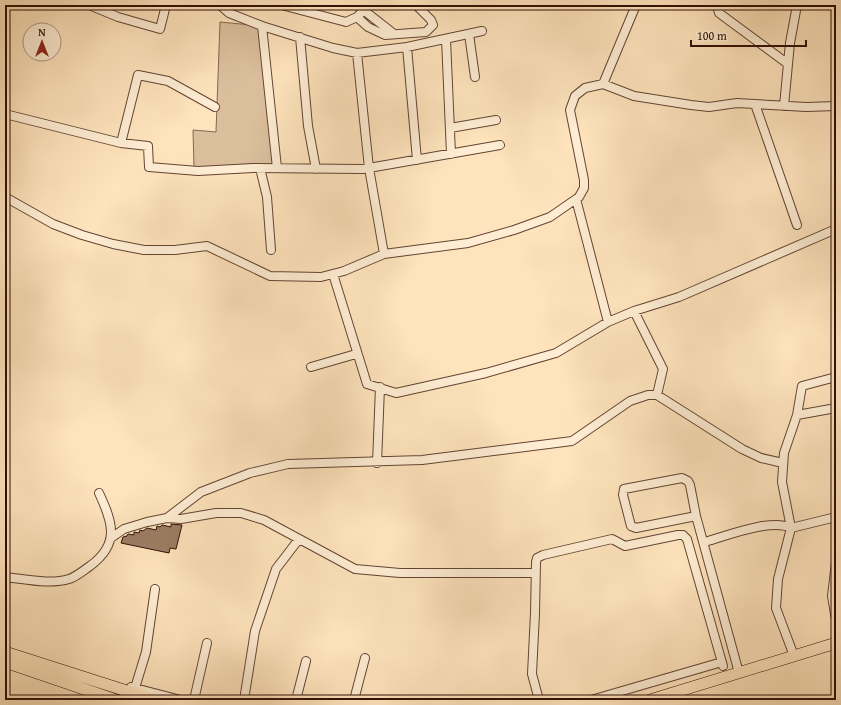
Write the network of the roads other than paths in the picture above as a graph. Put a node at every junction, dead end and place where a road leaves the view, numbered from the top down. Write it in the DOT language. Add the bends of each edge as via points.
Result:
graph roads {
  1 [pos="89,5"];
  2 [pos="166,5"];
  3 [pos="220,5"];
  4 [pos="416,5"];
  5 [pos="636,5"];
  6 [pos="717,5"];
  7 [pos="797,5"];
  8 [pos="285,6"];
  9 [pos="360,8"];
  10 [pos="357,17"];
  11 [pos="262,26"];
  12 [pos="482,31"];
  13 [pos="394,34"];
  14 [pos="469,34"];
  15 [pos="300,37"];
  16 [pos="446,39"];
  17 [pos="407,47"];
  18 [pos="357,53"];
  19 [pos="788,64"];
  20 [pos="475,77"];
  21 [pos="603,84"];
  22 [pos="755,104"];
  23 [pos="784,106"];
  24 [pos="836,106"];
  25 [pos="215,107"];
  26 [pos="5,114"];
  27 [pos="496,120"];
  28 [pos="450,128"];
  29 [pos="121,143"];
  30 [pos="500,145"];
  31 [pos="452,154"];
  32 [pos="417,160"];
  33 [pos="260,168"];
  34 [pos="277,168"];
  35 [pos="316,168"];
  36 [pos="369,168"];
  37 [pos="5,197"];
  38 [pos="576,199"];
  39 [pos="797,225"];
  40 [pos="836,230"];
  41 [pos="271,250"];
  42 [pos="384,254"];
  43 [pos="333,274"];
  44 [pos="634,311"];
  45 [pos="608,322"];
  46 [pos="356,354"];
  47 [pos="311,367"];
  48 [pos="836,377"];
  49 [pos="380,387"];
  50 [pos="657,396"];
  51 [pos="836,408"];
  52 [pos="797,415"];
  53 [pos="377,463"];
  54 [pos="783,463"];
  55 [pos="99,494"];
  56 [pos="696,516"];
  57 [pos="836,517"];
  58 [pos="167,518"];
  59 [pos="791,528"];
  60 [pos="111,538"];
  61 [pos="299,539"];
  62 [pos="708,541"];
  63 [pos="836,562"];
  64 [pos="530,573"];
  65 [pos="5,577"];
  66 [pos="155,589"];
  67 [pos="836,620"];
  68 [pos="207,643"];
  69 [pos="836,643"];
  70 [pos="5,652"];
  71 [pos="794,656"];
  72 [pos="365,658"];
  73 [pos="306,661"];
  74 [pos="5,662"];
  75 [pos="739,673"];
  76 [pos="134,691"];
  77 [pos="116,700"];
  78 [pos="155,700"];
  79 [pos="181,700"];
  80 [pos="194,700"];
  81 [pos="244,700"];
  82 [pos="296,700"];
  83 [pos="354,700"];
  84 [pos="539,700"];
  85 [pos="591,700"];
  86 [pos="650,700"];
  1 -- 2 [label="street" via="118,17 160,29"];
  3 -- 11 [label="street" via="229,13"];
  4 -- 13 [label="street" via="431,20 433,25 430,29 426,32"];
  5 -- 21 [label="street"];
  6 -- 19 [label="street" via="719,13"];
  7 -- 19 [label="street"];
  8 -- 10 [label="street" via="346,22"];
  9 -- 10 [label="street"];
  9 -- 13 [label="street"];
  10 -- 13 [label="street" via="376,33"];
  11 -- 15 [label="street"];
  11 -- 34 [label="street"];
  12 -- 14 [label="street"];
  14 -- 16 [label="street"];
  14 -- 20 [label="street"];
  15 -- 18 [label="street"];
  15 -- 35 [label="street" via="308,126"];
  16 -- 17 [label="street"];
  16 -- 28 [label="street"];
  17 -- 18 [label="street"];
  17 -- 32 [label="street"];
  18 -- 36 [label="street"];
  19 -- 23 [label="street"];
  21 -- 22 [label="street" via="634,96 657,101 709,106"];
  21 -- 38 [label="street" via="585,88 575,96 570,110 584,180 584,188"];
  22 -- 23 [label="street"];
  22 -- 39 [label="street"];
  23 -- 24 [label="street"];
  25 -- 29 [label="street" via="168,81 138,75"];
  26 -- 29 [label="street"];
  27 -- 28 [label="street"];
  28 -- 31 [label="street"];
  29 -- 33 [label="street" via="148,146 149,167 198,171"];
  30 -- 31 [label="street"];
  31 -- 32 [label="street"];
  32 -- 36 [label="street"];
  33 -- 34 [label="street"];
  33 -- 41 [label="street" via="267,197"];
  34 -- 35 [label="street"];
  35 -- 36 [label="street"];
  36 -- 42 [label="street"];
  37 -- 43 [label="street" via="53,224 113,244 144,250 176,250 207,246 270,276 321,277"];
  38 -- 42 [label="street" via="550,217 514,230 468,242"];
  38 -- 45 [label="street"];
  40 -- 44 [label="street" via="678,297"];
  42 -- 43 [label="street"];
  43 -- 46 [label="street"];
  44 -- 45 [label="street"];
  44 -- 50 [label="street" via="663,369"];
  45 -- 49 [label="street" via="556,353 486,373 396,393"];
  46 -- 47 [label="street"];
  46 -- 49 [label="street" via="367,384"];
  48 -- 52 [label="street" via="802,386"];
  49 -- 53 [label="street"];
  50 -- 53 [label="street" via="648,395 630,401 572,441 422,460"];
  50 -- 54 [label="street" via="742,449 761,458"];
  51 -- 52 [label="street"];
  52 -- 54 [label="street" via="784,452"];
  53 -- 58 [label="street" via="288,464 250,473 201,492"];
  54 -- 59 [label="street" via="782,482"];
  55 -- 60 [label="street" via="108,512 112,529"];
  56 -- 56 [label="street" via="690,485 685,478 623,491 630,524 633,527"];
  56 -- 75 [label="street"];
  57 -- 59 [label="street"];
  58 -- 60 [label="street" via="124,529"];
  58 -- 61 [label="street" via="241,513 264,520"];
  59 -- 62 [label="street" via="786,525 756,527"];
  59 -- 71 [label="street" via="778,579 776,608"];
  60 -- 65 [label="street" via="106,550 97,560 69,579 49,581"];
  61 -- 64 [label="street" via="355,568 373,571"];
  61 -- 81 [label="street" via="276,569 255,631"];
  63 -- 67 [label="street" via="832,596"];
  66 -- 76 [label="street" via="146,652"];
  68 -- 80 [label="street"];
  69 -- 71 [label="highway"];
  70 -- 76 [label="highway" via="87,679"];
  71 -- 75 [label="highway"];
  72 -- 83 [label="street"];
  73 -- 82 [label="street"];
  74 -- 77 [label="highway"];
  75 -- 86 [label="highway"];
  76 -- 78 [label="highway"];
  76 -- 79 [label="street"];
  84 -- 85 [label="street" via="532,674 537,558 612,539 625,546 683,535 687,538 723,664"];
}
